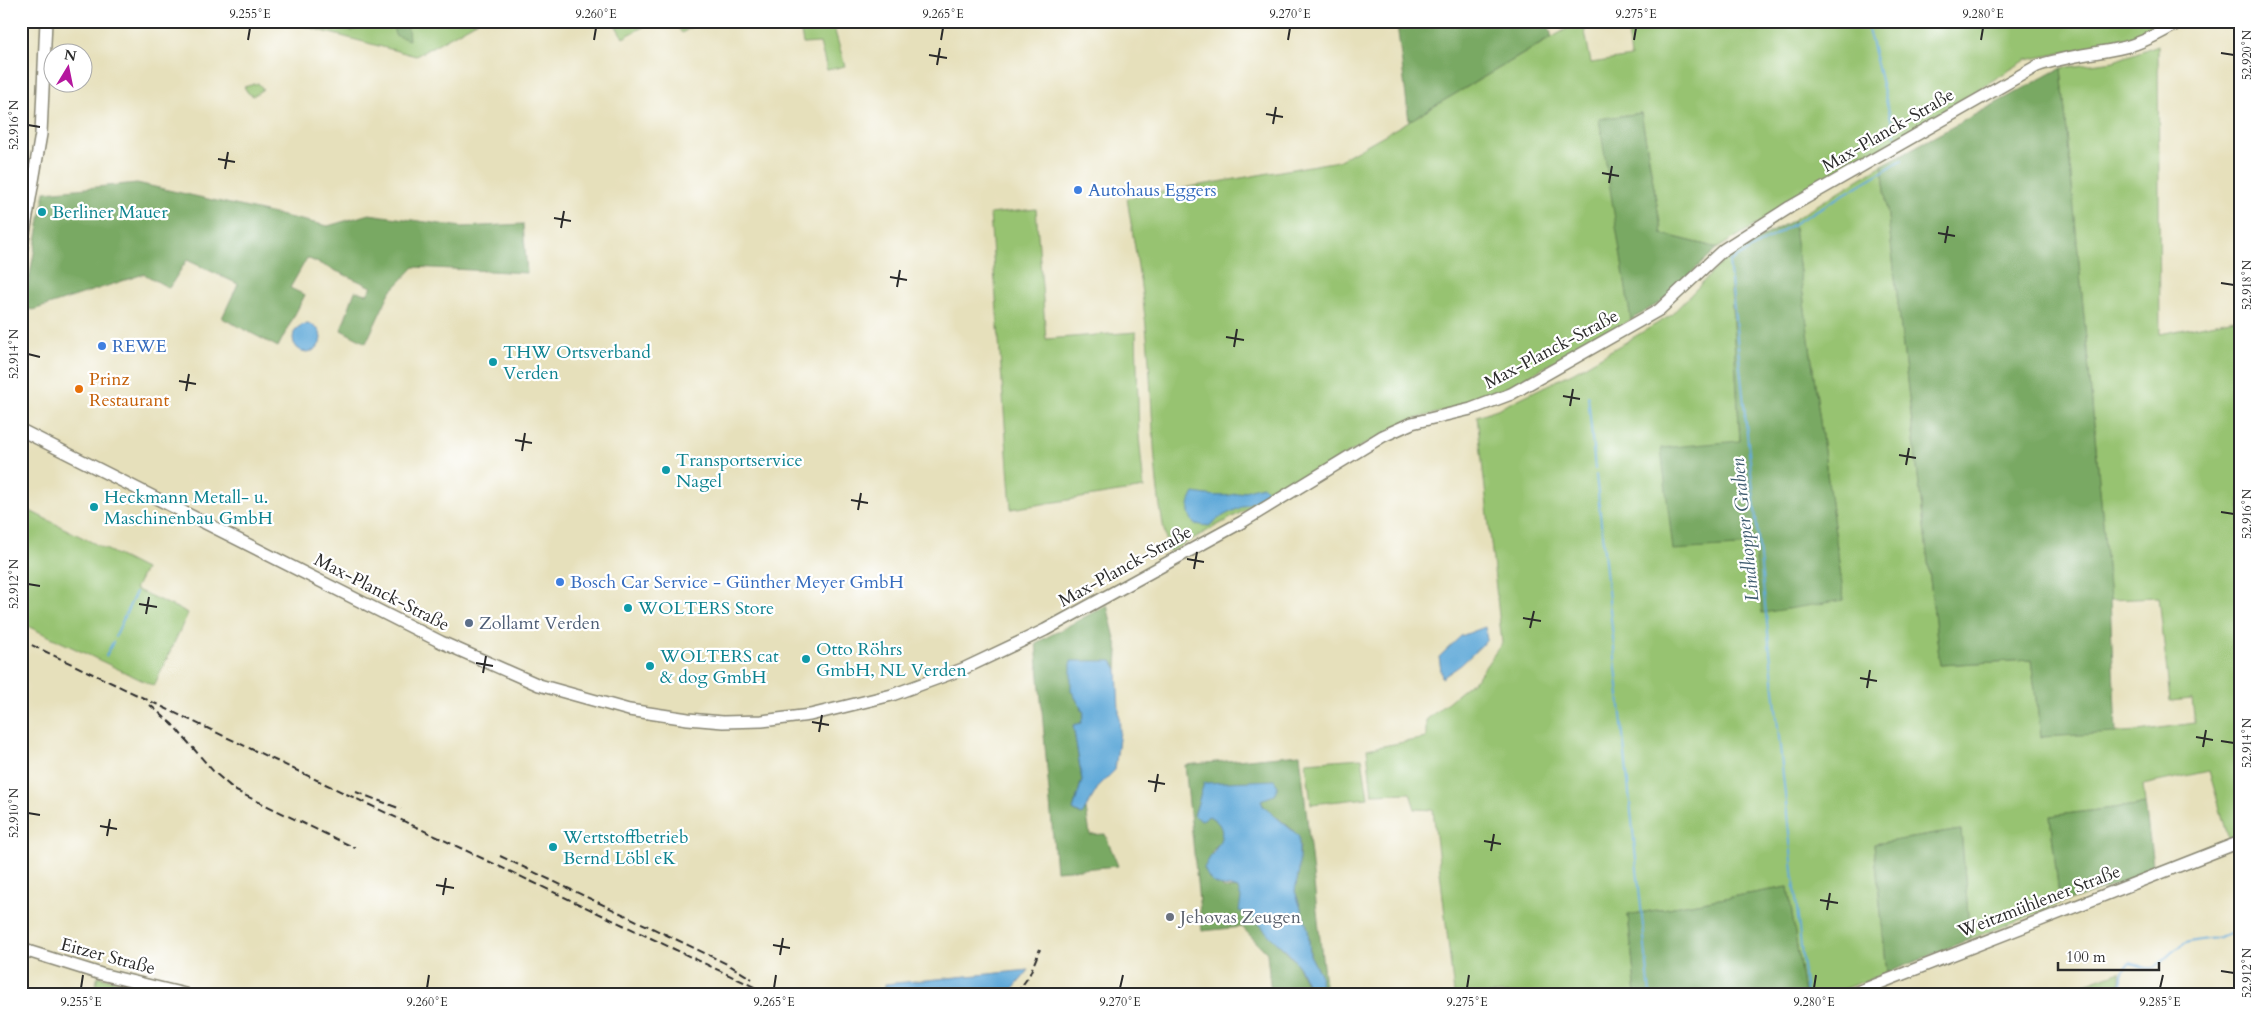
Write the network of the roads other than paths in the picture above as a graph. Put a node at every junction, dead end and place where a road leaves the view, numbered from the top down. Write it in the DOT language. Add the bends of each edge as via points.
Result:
graph roads {
  1 [pos="46,21"];
  2 [pos="2182,21"];
  3 [pos="21,250"];
  4 [pos="23,430"];
  5 [pos="2240,842"];
  6 [pos="21,950"];
  7 [pos="186,994"];
  8 [pos="1852,994"];
  1 -- 3 [label="street" via="41,134"];
  2 -- 4 [label="street, Max-Planck-Straße" via="2149,39 2125,47 2059,58 2037,66 1790,207 1723,250 1659,310 1558,368 1490,403 1412,422 1383,436 1281,500 1045,630 963,669 902,691 810,715 762,722 688,719 629,710 538,685 440,642"];
  5 -- 8 [label="street, Weitzmühlener Straße"];
  6 -- 7 [label="street, Eitzer Straße" via="101,974"];
}
